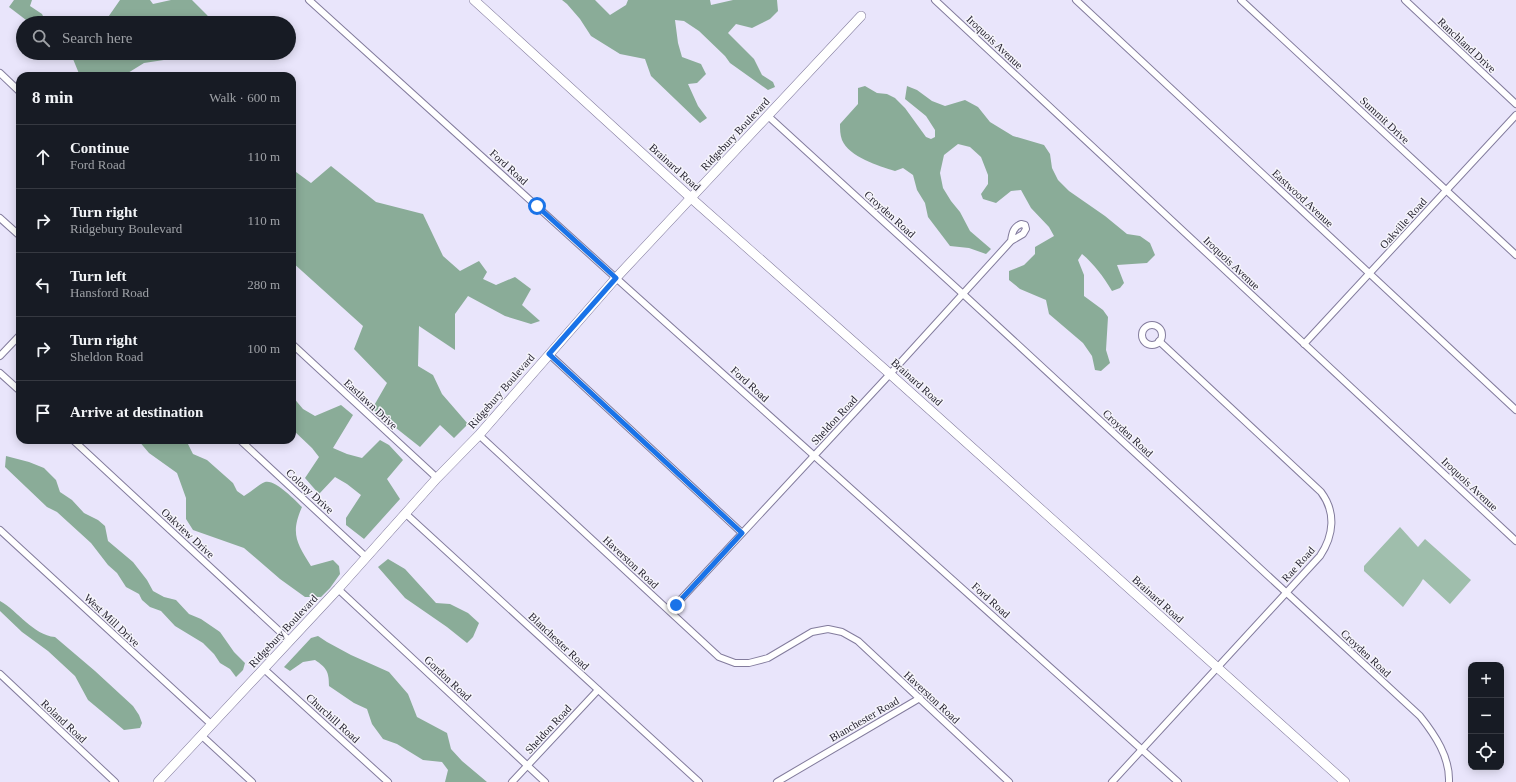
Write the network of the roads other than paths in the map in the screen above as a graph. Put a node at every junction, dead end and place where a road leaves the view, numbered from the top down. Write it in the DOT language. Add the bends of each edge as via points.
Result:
graph roads {
  1 [pos="309,0"];
  2 [pos="474,0"];
  3 [pos="935,0"];
  4 [pos="1076,0"];
  5 [pos="1241,0"];
  6 [pos="1404,0"];
  7 [pos="861,16"];
  8 [pos="0,73"];
  9 [pos="16,88"];
  10 [pos="1516,104"];
  11 [pos="1516,115"];
  12 [pos="768,116"];
  13 [pos="1446,190"];
  14 [pos="691,198"];
  15 [pos="0,218"];
  16 [pos="16,232"];
  17 [pos="1011,241"];
  18 [pos="1516,255"];
  19 [pos="1369,274"];
  20 [pos="616,278"];
  21 [pos="963,294"];
  22 [pos="16,339"];
  23 [pos="1159,341"];
  24 [pos="1304,344"];
  25 [pos="296,348"];
  26 [pos="549,354"];
  27 [pos="0,356"];
  28 [pos="0,372"];
  29 [pos="890,374"];
  30 [pos="16,387"];
  31 [pos="1516,410"];
  32 [pos="479,435"];
  33 [pos="77,444"];
  34 [pos="244,444"];
  35 [pos="815,455"];
  36 [pos="437,478"];
  37 [pos="406,514"];
  38 [pos="0,530"];
  39 [pos="742,533"];
  40 [pos="1516,541"];
  41 [pos="366,557"];
  42 [pos="338,589"];
  43 [pos="1286,592"];
  44 [pos="670,611"];
  45 [pos="290,641"];
  46 [pos="1217,667"];
  47 [pos="264,669"];
  48 [pos="0,674"];
  49 [pos="598,690"];
  50 [pos="920,698"];
  51 [pos="211,724"];
  52 [pos="202,736"];
  53 [pos="1142,750"];
  54 [pos="527,766"];
  55 [pos="115,782"];
  56 [pos="158,782"];
  57 [pos="252,782"];
  58 [pos="388,782"];
  59 [pos="512,782"];
  60 [pos="545,782"];
  61 [pos="699,782"];
  62 [pos="777,782"];
  63 [pos="1009,782"];
  64 [pos="1112,782"];
  65 [pos="1178,782"];
  66 [pos="1345,782"];
  67 [pos="1449,782"];
  1 -- 20 [label="street, Ford Road"];
  2 -- 14 [label="street, Brainard Road"];
  3 -- 24 [label="street, Iroquois Avenue"];
  4 -- 19 [label="street, Eastwood Avenue"];
  5 -- 13 [label="street, Summit Drive"];
  6 -- 10 [label="street, Ranchland Drive"];
  7 -- 12 [label="street, Ridgebury Boulevard"];
  8 -- 9 [label="street"];
  11 -- 13 [label="street, Oakville Road"];
  12 -- 14 [label="street, Ridgebury Boulevard"];
  12 -- 21 [label="street, Croyden Road"];
  13 -- 18 [label="street, Summit Drive"];
  13 -- 19 [label="street, Oakville Road"];
  14 -- 20 [label="street, Ridgebury Boulevard"];
  14 -- 29 [label="street, Brainard Road"];
  15 -- 16 [label="street"];
  17 -- 21 [label="street, Sheldon Road"];
  19 -- 24 [label="street, Oakville Road"];
  19 -- 31 [label="street, Eastwood Avenue"];
  20 -- 26 [label="street, Ridgebury Boulevard"];
  20 -- 35 [label="street, Ford Road"];
  21 -- 29 [label="street, Sheldon Road"];
  21 -- 43 [label="street, Croyden Road"];
  22 -- 27 [label="street"];
  23 -- 43 [label="street, Rae Road" via="1316,487 1328,504 1331,529 1326,546 1320,556"];
  24 -- 40 [label="street, Iroquois Avenue"];
  25 -- 36 [label="street, Eastlawn Drive"];
  26 -- 32 [label="street, Ridgebury Boulevard"];
  26 -- 39 [label="street"];
  28 -- 30 [label="street"];
  29 -- 35 [label="street, Sheldon Road"];
  29 -- 46 [label="street, Brainard Road"];
  32 -- 36 [label="street, Ridgebury Boulevard"];
  32 -- 44 [label="street, Haverston Road"];
  33 -- 45 [label="street, Oakview Drive"];
  34 -- 41 [label="street, Colony Drive"];
  35 -- 39 [label="street, Sheldon Road"];
  35 -- 53 [label="street, Ford Road"];
  36 -- 37 [label="street, Ridgebury Boulevard"];
  37 -- 41 [label="street, Ridgebury Boulevard"];
  37 -- 49 [label="street, Blanchester Road"];
  38 -- 51 [label="street, West Mill Drive"];
  39 -- 44 [label="street, Sheldon Road"];
  41 -- 42 [label="street, Ridgebury Boulevard"];
  42 -- 45 [label="street, Ridgebury Boulevard"];
  42 -- 54 [label="street, Gordon Road"];
  43 -- 46 [label="street, Rae Road"];
  43 -- 67 [label="street, Croyden Road" via="1420,716 1434,733 1444,753 1450,775"];
  44 -- 50 [label="street, Haverston Road" via="719,657 735,663 749,663 768,658 812,632 828,629 842,632 858,641"];
  45 -- 47 [label="street, Ridgebury Boulevard"];
  46 -- 53 [label="street, Rae Road"];
  46 -- 66 [label="street, Brainard Road"];
  47 -- 51 [label="street, Ridgebury Boulevard"];
  47 -- 58 [label="street, Churchill Road"];
  48 -- 55 [label="street, Roland Road"];
  49 -- 54 [label="street, Sheldon Road"];
  49 -- 61 [label="street, Blanchester Road"];
  50 -- 62 [label="street, Blanchester Road"];
  50 -- 63 [label="street, Haverston Road"];
  51 -- 52 [label="street, Ridgebury Boulevard"];
  52 -- 56 [label="street, Ridgebury Boulevard"];
  52 -- 57 [label="street"];
  53 -- 64 [label="street, Rae Road"];
  53 -- 65 [label="street, Ford Road"];
  54 -- 59 [label="street, Sheldon Road"];
  54 -- 60 [label="street, Gordon Road"];
}
